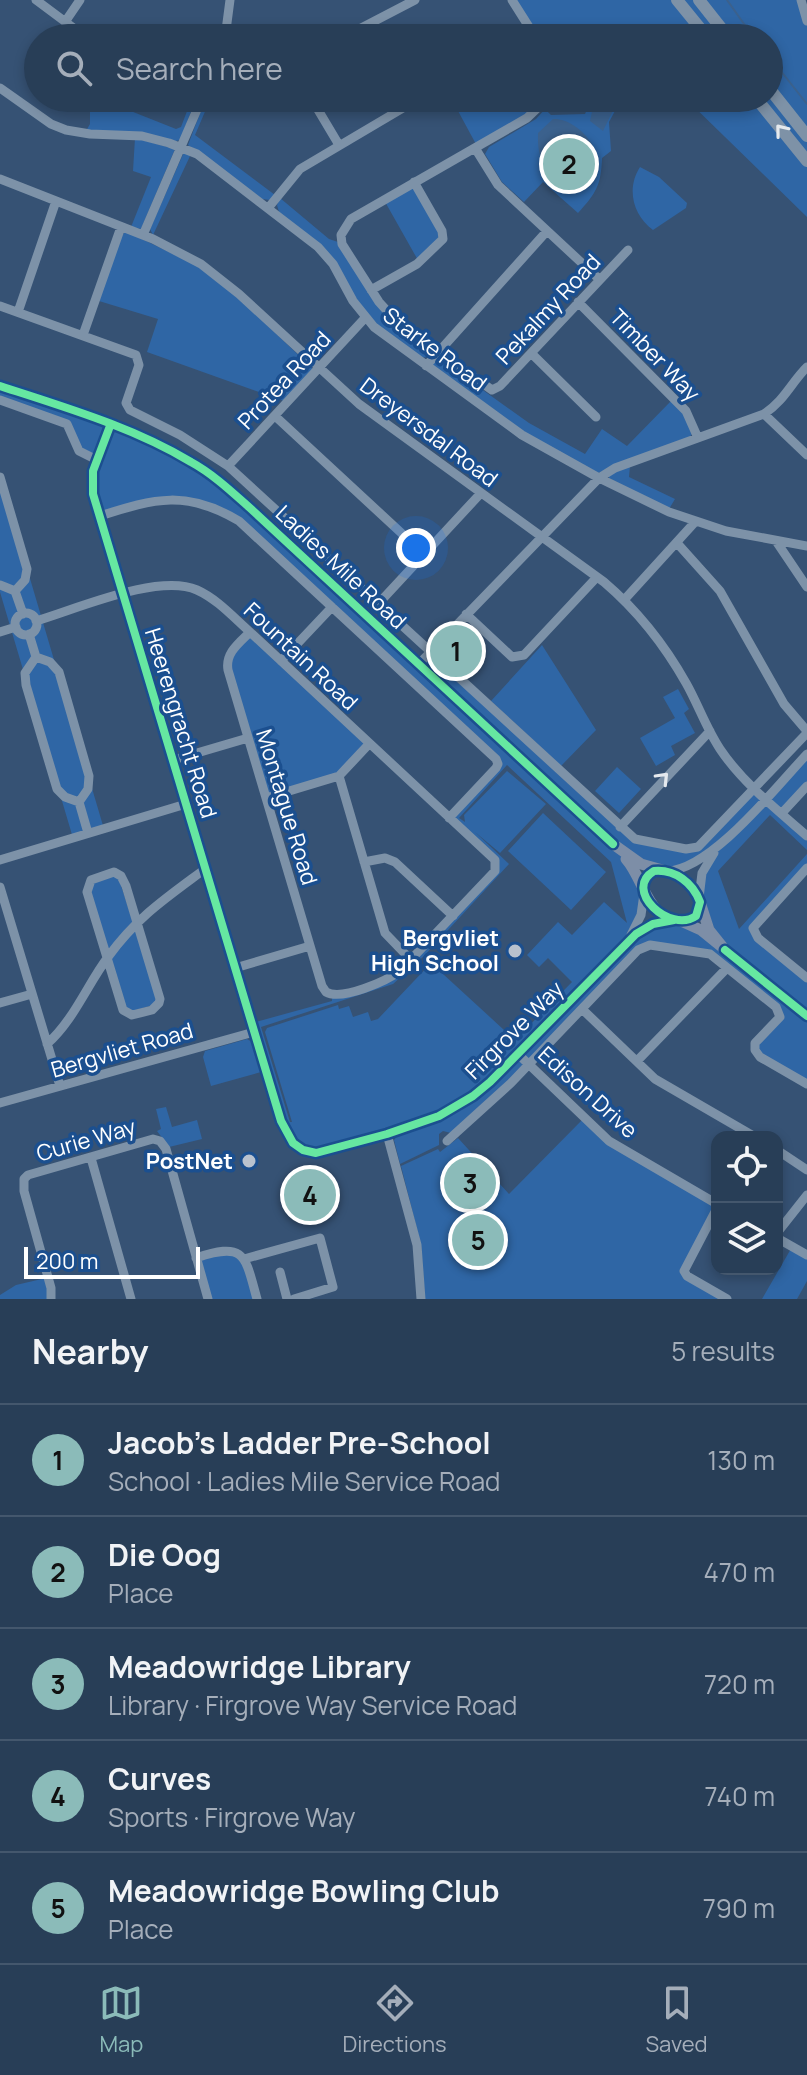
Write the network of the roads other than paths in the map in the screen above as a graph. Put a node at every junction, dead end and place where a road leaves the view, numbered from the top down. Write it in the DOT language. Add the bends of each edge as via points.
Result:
graph roads {
  1 [pos="36,0"];
  2 [pos="80,0"];
  3 [pos="230,0"];
  4 [pos="415,0"];
  5 [pos="512,0"];
  6 [pos="677,0"];
  7 [pos="699,0"];
  8 [pos="801,0"];
  9 [pos="807,21"];
  10 [pos="65,22"];
  11 [pos="68,24"];
  12 [pos="227,24"];
  13 [pos="369,24"];
  14 [pos="524,24"];
  15 [pos="697,24"];
  16 [pos="718,24"];
  17 [pos="0,88"];
  18 [pos="24,105"];
  19 [pos="783,106"];
  20 [pos="34,112"];
  21 [pos="196,112"];
  22 [pos="319,112"];
  23 [pos="396,112"];
  24 [pos="533,112"];
  25 [pos="767,112"];
  26 [pos="807,136"];
  27 [pos="339,145"];
  28 [pos="182,147"];
  29 [pos="475,148"];
  30 [pos="807,161"];
  31 [pos="0,179"];
  32 [pos="414,182"];
  33 [pos="56,201"];
  34 [pos="269,207"];
  35 [pos="121,227"];
  36 [pos="547,231"];
  37 [pos="143,235"];
  38 [pos="628,250"];
  39 [pos="599,279"];
  40 [pos="371,290"];
  41 [pos="578,302"];
  42 [pos="0,306"];
  43 [pos="18,312"];
  44 [pos="365,318"];
  45 [pos="83,335"];
  46 [pos="437,352"];
  47 [pos="531,353"];
  48 [pos="426,366"];
  49 [pos="807,367"];
  50 [pos="319,369"];
  51 [pos="0,386"];
  52 [pos="0,400"];
  53 [pos="764,414"];
  54 [pos="275,416"];
  55 [pos="596,417"];
  56 [pos="110,426"];
  57 [pos="698,438"];
  58 [pos="807,455"];
  59 [pos="97,460"];
  60 [pos="228,466"];
  61 [pos="0,477"];
  62 [pos="599,478"];
  63 [pos="481,493"];
  64 [pos="100,516"];
  65 [pos="695,522"];
  66 [pos="541,537"];
  67 [pos="776,541"];
  68 [pos="677,543"];
  69 [pos="807,546"];
  70 [pos="424,554"];
  71 [pos="597,577"];
  72 [pos="0,585"];
  73 [pos="807,587"];
  74 [pos="15,591"];
  75 [pos="124,594"];
  76 [pos="624,600"];
  77 [pos="379,603"];
  78 [pos="332,607"];
  79 [pos="23,614"];
  80 [pos="466,614"];
  81 [pos="36,621"];
  82 [pos="16,627"];
  83 [pos="0,632"];
  84 [pos="250,632"];
  85 [pos="29,634"];
  86 [pos="431,651"];
  87 [pos="36,657"];
  88 [pos="281,661"];
  89 [pos="419,664"];
  90 [pos="710,731"];
  91 [pos="807,732"];
  92 [pos="248,738"];
  93 [pos="369,744"];
  94 [pos="807,754"];
  95 [pos="173,760"];
  96 [pos="339,776"];
  97 [pos="807,786"];
  98 [pos="755,788"];
  99 [pos="266,798"];
  100 [pos="765,798"];
  101 [pos="79,802"];
  102 [pos="186,804"];
  103 [pos="782,813"];
  104 [pos="449,818"];
  105 [pos="620,827"];
  106 [pos="88,833"];
  107 [pos="807,836"];
  108 [pos="613,844"];
  109 [pos="721,844"];
  110 [pos="0,860"];
  111 [pos="364,862"];
  112 [pos="807,868"];
  113 [pos="205,869"];
  114 [pos="663,871"];
  115 [pos="0,887"];
  116 [pos="643,890"];
  117 [pos="699,900"];
  118 [pos="453,916"];
  119 [pos="137,921"];
  120 [pos="678,921"];
  121 [pos="627,941"];
  122 [pos="310,946"];
  123 [pos="725,950"];
  124 [pos="107,958"];
  125 [pos="411,960"];
  126 [pos="235,968"];
  127 [pos="727,968"];
  128 [pos="807,978"];
  129 [pos="32,994"];
  130 [pos="0,1003"];
  131 [pos="582,1009"];
  132 [pos="807,1016"];
  133 [pos="254,1032"];
  134 [pos="47,1044"];
  135 [pos="518,1054"];
  136 [pos="637,1061"];
  137 [pos="529,1065"];
  138 [pos="807,1084"];
  139 [pos="60,1086"];
  140 [pos="0,1103"];
  141 [pos="745,1131"];
  142 [pos="387,1134"];
  143 [pos="447,1141"];
  144 [pos="783,1154"];
  145 [pos="91,1158"];
  146 [pos="807,1170"];
  147 [pos="807,1195"];
  148 [pos="712,1203"];
  149 [pos="711,1218"];
  150 [pos="783,1227"];
  151 [pos="783,1239"];
  152 [pos="807,1255"];
  153 [pos="196,1258"];
  154 [pos="244,1259"];
  155 [pos="280,1272"];
  156 [pos="51,1299"];
  157 [pos="131,1299"];
  158 [pos="208,1299"];
  159 [pos="257,1299"];
  160 [pos="287,1299"];
  161 [pos="294,1299"];
  162 [pos="421,1299"];
  163 [pos="727,1299"];
  1 -- 10 [label="street"];
  2 -- 10 [label="street"];
  3 -- 12 [label="street"];
  4 -- 13 [label="street"];
  5 -- 14 [label="street"];
  6 -- 15 [label="highway"];
  7 -- 16 [label="highway"];
  8 -- 9 [label="street"];
  10 -- 11 [label="street"];
  17 -- 18 [label="street, Starke Road"];
  19 -- 26 [label="highway"];
  20 -- 28 [label="street, Starke Road" via="66,130 136,135"];
  21 -- 28 [label="street"];
  22 -- 27 [label="street"];
  23 -- 27 [label="street"];
  24 -- 29 [label="street"];
  30 -- 25 [label="highway, one-way"];
  27 -- 34 [label="street" via="300,169"];
  28 -- 34 [label="street, Starke Road"];
  28 -- 37 [label="street"];
  29 -- 32 [label="street"];
  29 -- 36 [label="street" via="498,185"];
  31 -- 33 [label="street, Dreyersdal Road"];
  32 -- 40 [label="street" via="443,239 417,264"];
  32 -- 40 [label="street" via="351,219 341,235"];
  33 -- 35 [label="street, Dreyersdal Road"];
  33 -- 43 [label="street"];
  34 -- 44 [label="street, Starke Road" via="329,259"];
  35 -- 37 [label="street, Dreyersdal Road"];
  35 -- 45 [label="street"];
  36 -- 39 [label="street"];
  36 -- 46 [label="street"];
  37 -- 50 [label="street, Dreyersdal Road" via="218,276"];
  38 -- 39 [label="street, Pekalmy Road"];
  39 -- 41 [label="street, Pekalmy Road"];
  40 -- 46 [label="street" via="389,313"];
  41 -- 47 [label="street, Pekalmy Road"];
  41 -- 57 [label="street, Timber Way" via="686,411"];
  42 -- 43 [label="street"];
  43 -- 45 [label="street"];
  44 -- 48 [label="street, Starke Road"];
  44 -- 50 [label="street, Protea Road"];
  45 -- 60 [label="street" via="139,359 127,400 130,410"];
  46 -- 47 [label="street, Pekalmy Road" via="492,390"];
  46 -- 48 [label="street"];
  47 -- 55 [label="street"];
  48 -- 62 [label="street, Starke Road" via="522,435"];
  49 -- 53 [label="street" via="785,397"];
  50 -- 54 [label="street, Protea Road"];
  50 -- 63 [label="street, Dreyersdal Road"];
  51 -- 56 [label="main road, Ladies Mile Road"];
  52 -- 59 [label="street" via="67,424 79,451"];
  53 -- 57 [label="street"];
  53 -- 58 [label="street"];
  54 -- 60 [label="street, Protea Road"];
  54 -- 70 [label="street"];
  56 -- 59 [label="street, Heerengracht Road"];
  56 -- 89 [label="main road, Ladies Mile Road" via="162,446 211,476"];
  57 -- 62 [label="street"];
  59 -- 64 [label="street, Heerengracht Road" via="92,484"];
  60 -- 77 [label="street"];
  61 -- 74 [label="street" via="27,569"];
  62 -- 65 [label="street, Starke Road"];
  62 -- 66 [label="street"];
  63 -- 66 [label="street, Dreyersdal Road"];
  63 -- 70 [label="street"];
  64 -- 75 [label="street, Heerengracht Road"];
  64 -- 78 [label="street" via="161,499 206,505 239,521"];
  65 -- 67 [label="street, Starke Road"];
  65 -- 68 [label="street"];
  66 -- 71 [label="street, Dreyersdal Road"];
  66 -- 80 [label="street"];
  67 -- 69 [label="street, Starke Road"];
  67 -- 73 [label="street"];
  68 -- 76 [label="street"];
  68 -- 91 [label="street" via="720,591 784,704"];
  70 -- 77 [label="street"];
  71 -- 76 [label="street, Dreyersdal Road"];
  71 -- 80 [label="street" via="519,658"];
  72 -- 74 [label="street"];
  74 -- 79 [label="street"];
  75 -- 81 [label="street, Fountain Road"];
  75 -- 84 [label="street, Fountain Road" via="165,584 187,587 208,596"];
  75 -- 95 [label="street, Heerengracht Road"];
  76 -- 90 [label="street, Dreyersdal Road" via="666,650"];
  77 -- 86 [label="street"];
  78 -- 88 [label="street"];
  78 -- 104 [label="street" via="498,764"];
  79 -- 81 [label="street"];
  79 -- 82 [label="street"];
  80 -- 86 [label="street"];
  81 -- 85 [label="street"];
  82 -- 83 [label="street"];
  82 -- 85 [label="street"];
  84 -- 88 [label="street, Fountain Road"];
  84 -- 92 [label="street, Montague Road" via="227,663"];
  85 -- 87 [label="street"];
  86 -- 89 [label="street"];
  86 -- 105 [label="street"];
  87 -- 101 [label="street" via="59,672 89,776"];
  87 -- 101 [label="street" via="25,673 26,685 57,789"];
  88 -- 93 [label="street, Fountain Road"];
  89 -- 108 [label="main road, Ladies Mile Road"];
  90 -- 98 [label="street, Dreyersdal Road"];
  105 -- 90 [label="street, one-way"];
  91 -- 98 [label="street"];
  92 -- 95 [label="street"];
  92 -- 99 [label="street, Montague Road"];
  93 -- 96 [label="street"];
  93 -- 104 [label="street, Fountain Road"];
  94 -- 100 [label="street"];
  95 -- 102 [label="street, Heerengracht Road"];
  96 -- 99 [label="street"];
  96 -- 111 [label="street"];
  97 -- 103 [label="street"];
  98 -- 100 [label="street, Dreyersdal Road"];
  98 -- 105 [label="street" via="690,849 635,839"];
  99 -- 122 [label="street, Montague Road"];
  100 -- 103 [label="street, Dreyersdal Road"];
  100 -- 109 [label="street"];
  101 -- 106 [label="street"];
  102 -- 106 [label="street"];
  102 -- 113 [label="street, Heerengracht Road"];
  103 -- 107 [label="street, Dreyersdal Road"];
  104 -- 118 [label="street, Fountain Road" via="495,860 496,867"];
  106 -- 110 [label="street"];
  108 -- 114 [label="main road, Ladies Mile Road" via="641,864"];
  108 -- 116 [label="main road, Ladies Mile Road" via="635,869"];
  109 -- 114 [label="street" via="691,865"];
  109 -- 117 [label="street" via="702,873"];
  111 -- 118 [label="street" via="395,862"];
  111 -- 125 [label="street" via="385,933"];
  112 -- 128 [label="street" via="756,921 753,931"];
  113 -- 119 [label="street"];
  113 -- 126 [label="street, Heerengracht Road"];
  114 -- 116 [label="main road" via="647,876"];
  114 -- 117 [label="main road" via="686,881"];
  115 -- 129 [label="street"];
  116 -- 120 [label="main road" via="658,912"];
  116 -- 121 [label="street, Firgrove Way" via="640,919"];
  117 -- 120 [label="main road" via="696,916"];
  117 -- 123 [label="main road" via="706,923"];
  118 -- 125 [label="street"];
  119 -- 124 [label="street"];
  119 -- 124 [label="street" via="121,876 109,873 88,883"];
  119 -- 124 [label="street" via="159,993 157,1007 127,1013"];
  120 -- 121 [label="street, Firgrove Way" via="649,925"];
  120 -- 123 [label="main road" via="697,927"];
  121 -- 135 [label="street, Firgrove Way"];
  122 -- 125 [label="street, Montague Road" via="322,986 332,995 384,981"];
  122 -- 126 [label="street"];
  123 -- 132 [label="main road"];
  124 -- 134 [label="street"];
  126 -- 133 [label="street, Heerengracht Road"];
  127 -- 131 [label="street" via="710,954 642,947"];
  127 -- 136 [label="street"];
  127 -- 138 [label="street" via="780,1012 755,1043 756,1053"];
  129 -- 130 [label="street"];
  129 -- 134 [label="street"];
  131 -- 136 [label="street"];
  131 -- 137 [label="street"];
  133 -- 139 [label="street, Bergvliet Road"];
  133 -- 142 [label="street, Firgrove Way" via="293,1143 325,1152"];
  134 -- 139 [label="street"];
  135 -- 137 [label="street, Edison Drive"];
  135 -- 142 [label="street, Firgrove Way" via="455,1108"];
  136 -- 141 [label="street" via="655,1079"];
  137 -- 143 [label="street"];
  137 -- 148 [label="street, Edison Drive" via="609,1141"];
  139 -- 140 [label="street, Bergvliet Road"];
  142 -- 162 [label="street" via="417,1245"];
  144 -- 146 [label="street"];
  145 -- 153 [label="street, Curie Way" via="160,1141"];
  145 -- 156 [label="street, Curie Way" via="28,1175 23,1181"];
  145 -- 157 [label="street"];
  147 -- 150 [label="street"];
  149 -- 163 [label="street" via="684,1271"];
  151 -- 152 [label="street"];
  153 -- 154 [label="street" via="226,1249"];
  153 -- 158 [label="street"];
  154 -- 159 [label="street"];
  154 -- 161 [label="street" via="320,1238 333,1287"];
  155 -- 160 [label="street"];
}
